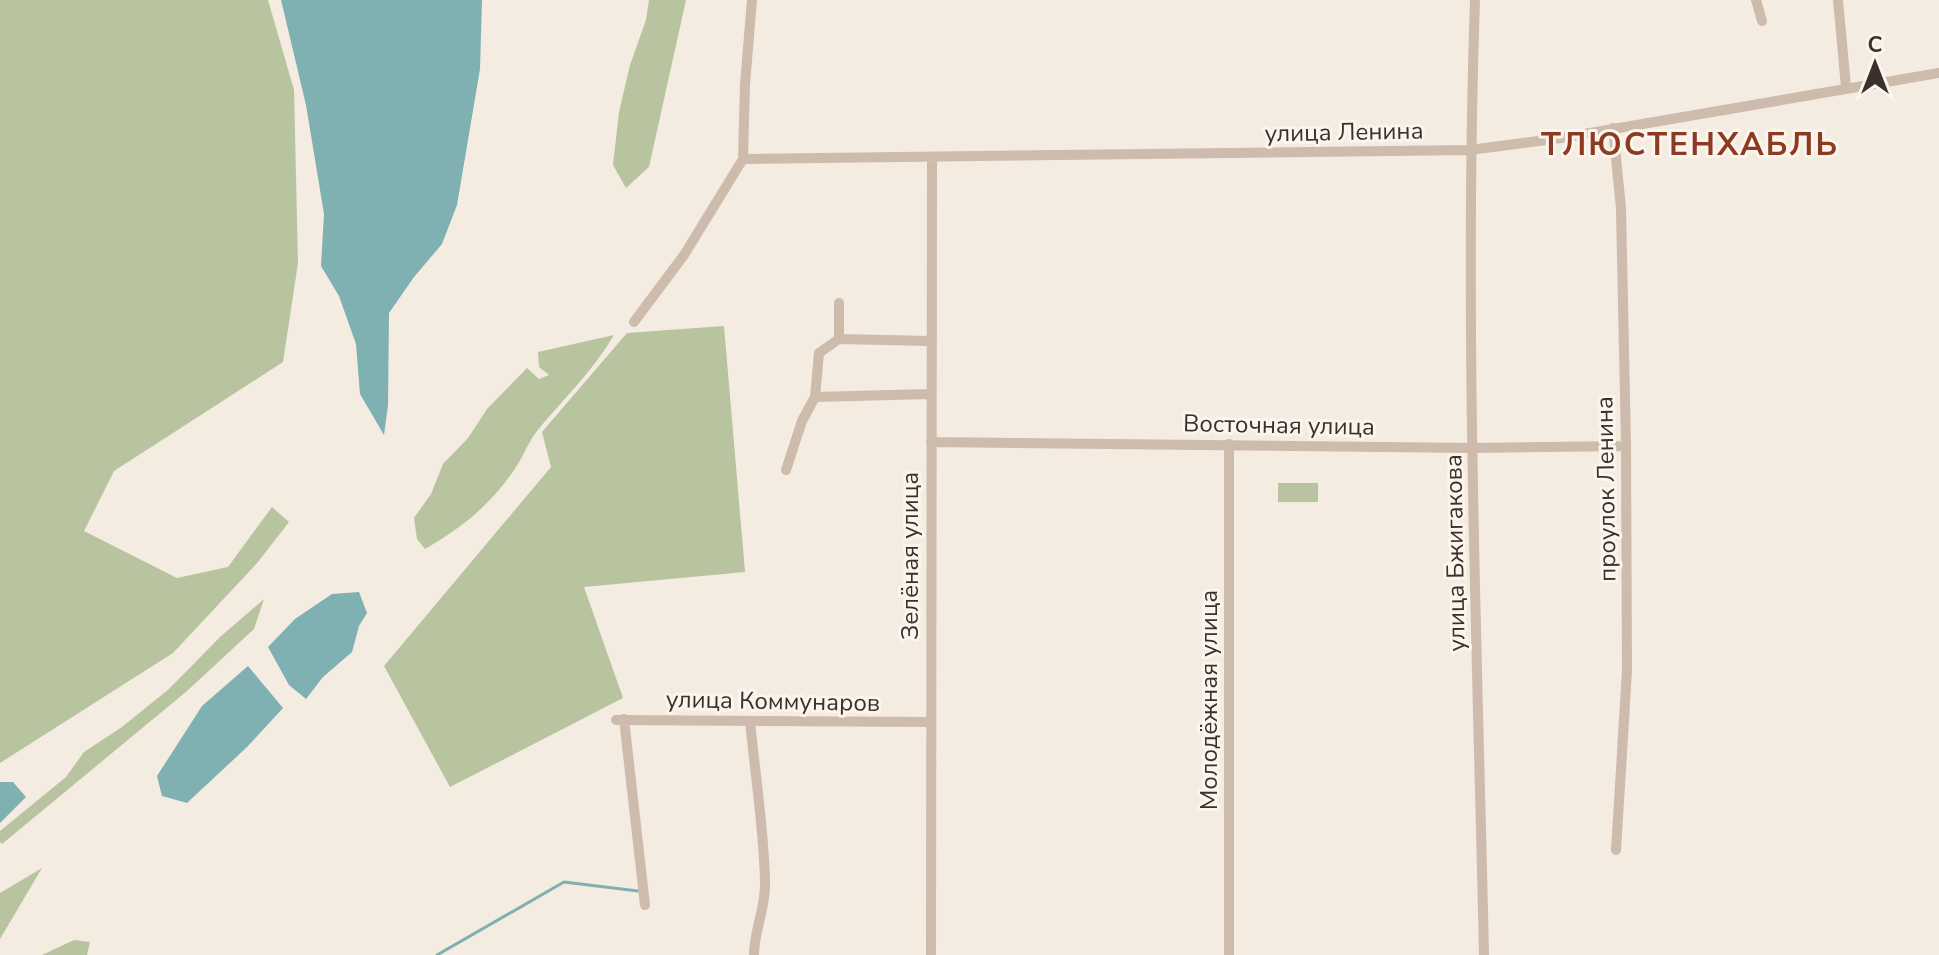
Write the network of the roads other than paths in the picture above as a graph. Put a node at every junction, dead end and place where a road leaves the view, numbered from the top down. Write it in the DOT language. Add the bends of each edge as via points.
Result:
graph roads {
  1 [pos="752,0"];
  2 [pos="1475,0"];
  3 [pos="1756,0"];
  4 [pos="1838,0"];
  5 [pos="1762,21"];
  6 [pos="1939,73"];
  7 [pos="1846,87"];
  8 [pos="1613,128"];
  9 [pos="1470,150"];
  10 [pos="932,158"];
  11 [pos="743,159"];
  12 [pos="839,303"];
  13 [pos="634,322"];
  14 [pos="839,339"];
  15 [pos="930,341"];
  16 [pos="930,394"];
  17 [pos="815,397"];
  18 [pos="931,442"];
  19 [pos="1229,444"];
  20 [pos="1626,446"];
  21 [pos="1473,448"];
  22 [pos="786,470"];
  23 [pos="750,721"];
  24 [pos="930,722"];
  25 [pos="1616,850"];
  26 [pos="645,905"];
  27 [pos="754,955"];
  28 [pos="931,955"];
  29 [pos="1229,955"];
  30 [pos="1484,955"];
  1 -- 11 [label="street"];
  2 -- 9 [label="street, улица Бжигакова"];
  3 -- 5 [label="street"];
  4 -- 7 [label="street"];
  6 -- 7 [label="street, улица Ленина"];
  7 -- 8 [label="street, улица Ленина"];
  8 -- 9 [label="street, улица Ленина"];
  8 -- 20 [label="street, проулок Ленина" via="1621,208"];
  9 -- 10 [label="street, улица Ленина"];
  9 -- 21 [label="street, улица Бжигакова"];
  10 -- 11 [label="street, улица Ленина"];
  10 -- 15 [label="street, Зелёная улица"];
  11 -- 13 [label="street" via="684,255"];
  12 -- 14 [label="street"];
  14 -- 15 [label="street"];
  14 -- 17 [label="street" via="819,353"];
  15 -- 16 [label="street, Зелёная улица"];
  16 -- 17 [label="street"];
  16 -- 18 [label="street, Зелёная улица"];
  17 -- 22 [label="street"];
  18 -- 19 [label="street, Восточная улица"];
  18 -- 24 [label="street, Зелёная улица"];
  19 -- 21 [label="street, Восточная улица"];
  19 -- 29 [label="street, Молодёжная улица"];
  20 -- 21 [label="street, Восточная улица"];
  20 -- 25 [label="street, проулок Ленина" via="1627,671"];
  21 -- 30 [label="street, улица Бжигакова"];
  23 -- 24 [label="street, улица Коммунаров"];
  23 -- 26 [label="street, улица Коммунаров" via="620,720"];
  23 -- 27 [label="street" via="765,882"];
  24 -- 28 [label="street, Зелёная улица"];
}
